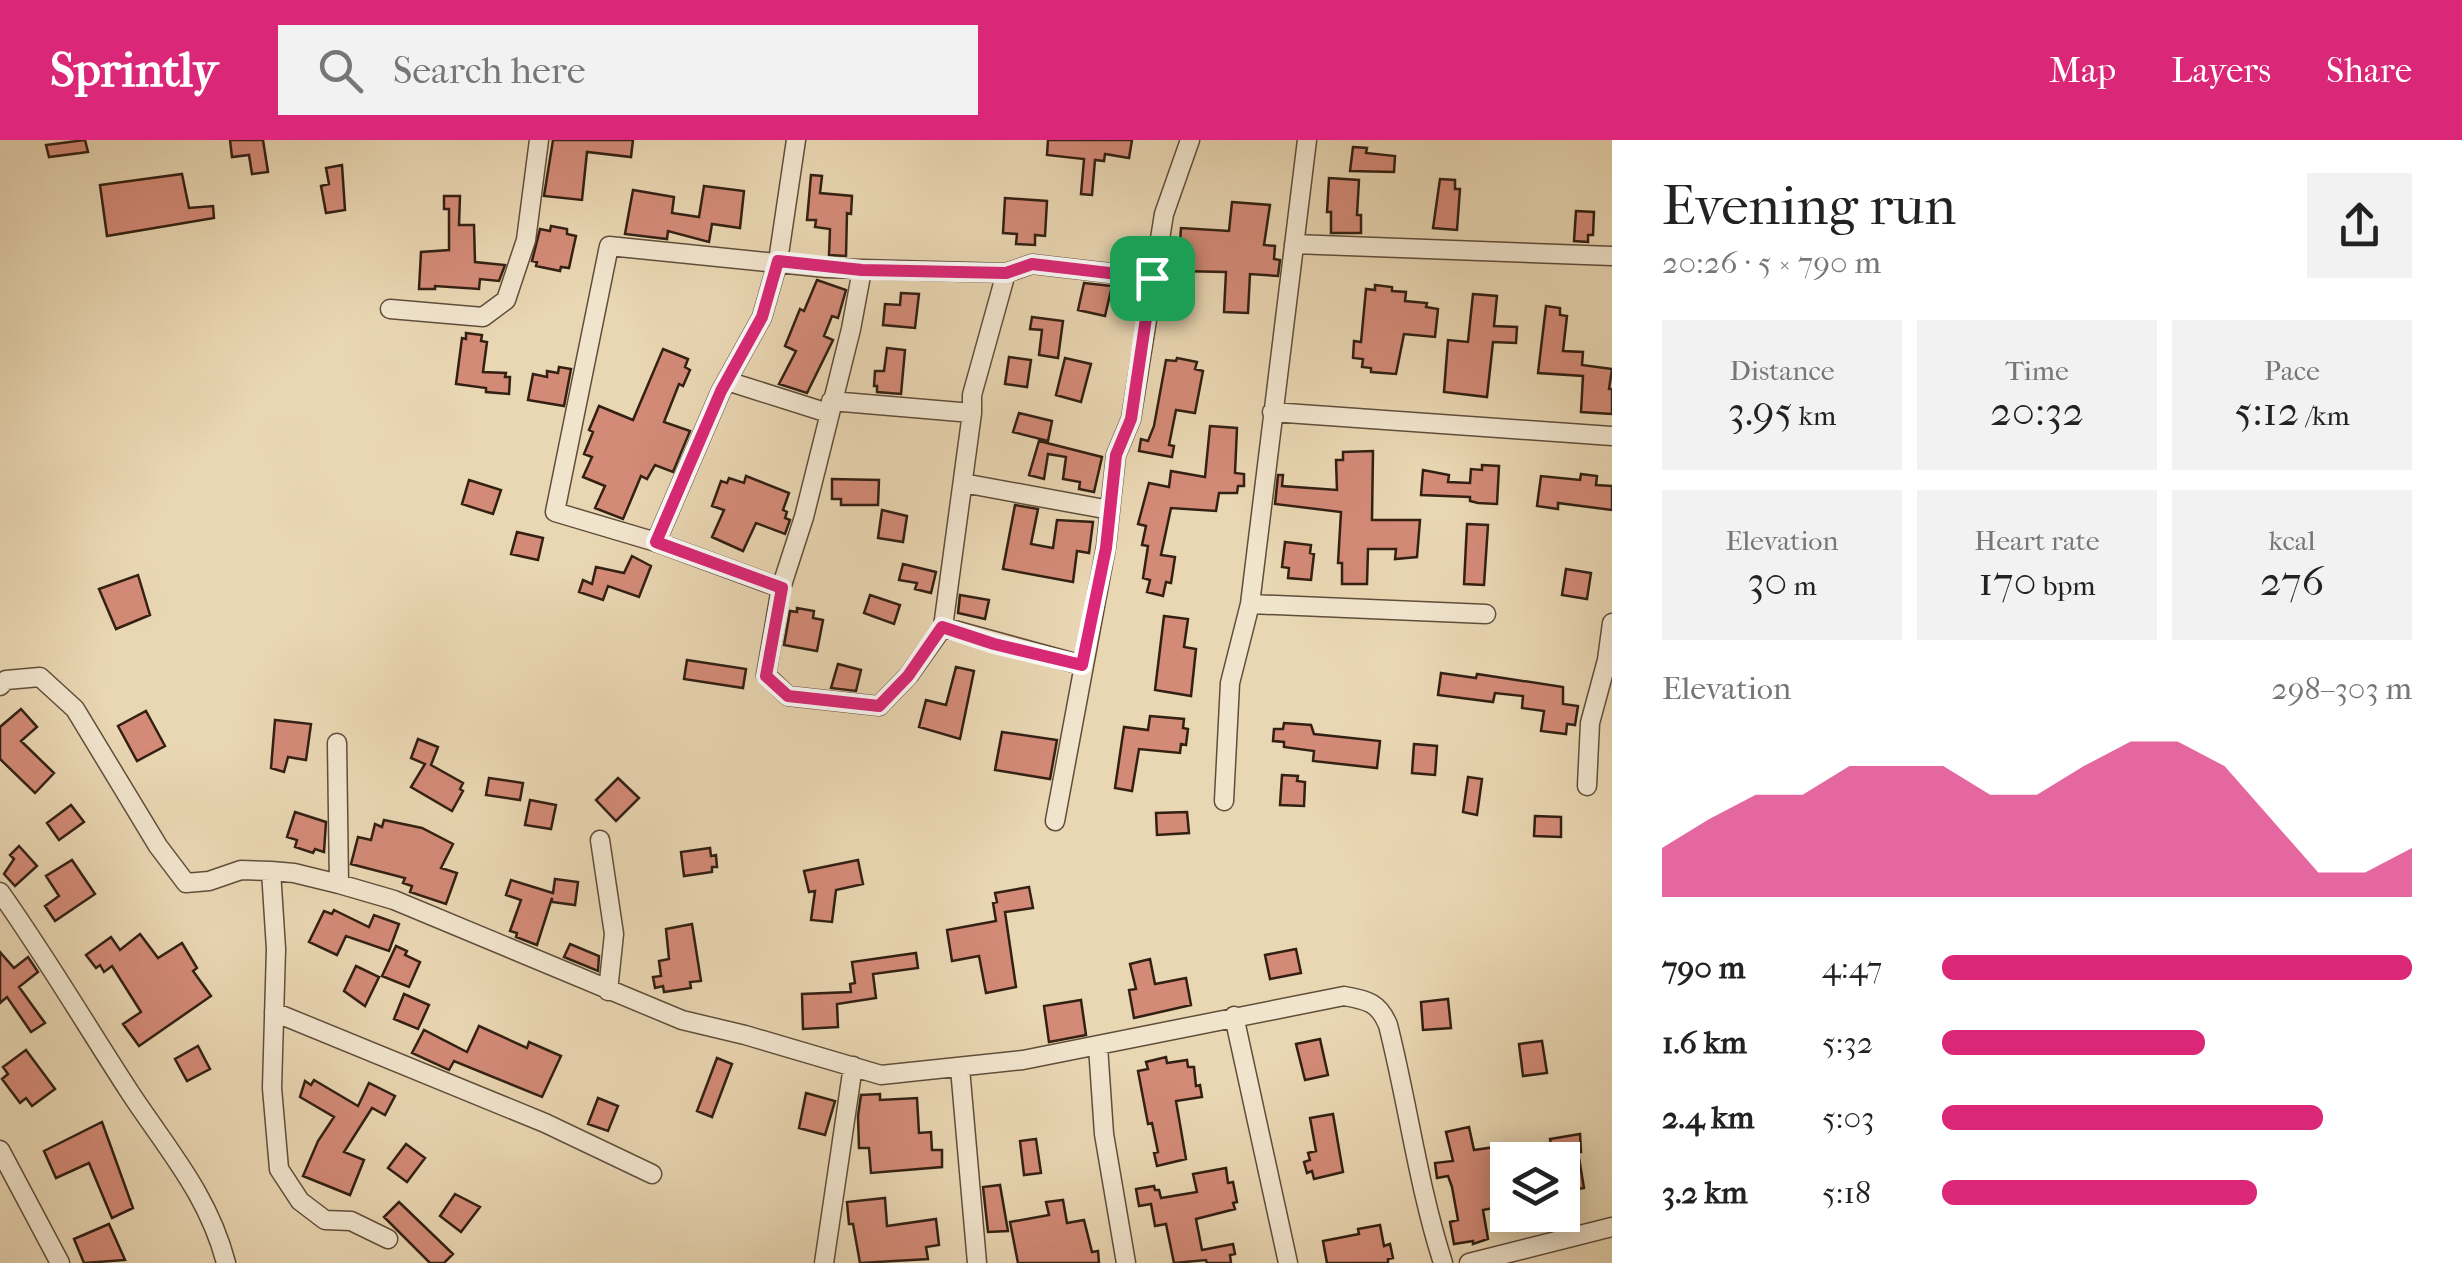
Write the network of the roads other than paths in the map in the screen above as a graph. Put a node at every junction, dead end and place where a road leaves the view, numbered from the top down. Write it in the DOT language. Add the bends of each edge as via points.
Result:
graph roads {
  1 [pos="539,140"];
  2 [pos="796,140"];
  3 [pos="1190,140"];
  4 [pos="1308,140"];
  5 [pos="1294,244"];
  6 [pos="1612,256"];
  7 [pos="778,261"];
  8 [pos="862,270"];
  9 [pos="1006,273"];
  10 [pos="1152,278"];
  11 [pos="390,309"];
  12 [pos="727,381"];
  13 [pos="830,407"];
  14 [pos="1272,412"];
  15 [pos="972,413"];
  16 [pos="1612,436"];
  17 [pos="963,483"];
  18 [pos="1110,510"];
  19 [pos="656,542"];
  20 [pos="782,588"];
  21 [pos="1250,604"];
  22 [pos="1486,614"];
  23 [pos="1612,623"];
  24 [pos="942,627"];
  25 [pos="1082,665"];
  26 [pos="2,679"];
  27 [pos="337,742"];
  28 [pos="1588,786"];
  29 [pos="1224,801"];
  30 [pos="1055,821"];
  31 [pos="600,840"];
  32 [pos="271,870"];
  33 [pos="339,884"];
  34 [pos="0,892"];
  35 [pos="608,990"];
  36 [pos="274,1012"];
  37 [pos="1234,1016"];
  38 [pos="1098,1046"];
  39 [pos="852,1066"];
  40 [pos="960,1068"];
  41 [pos="0,1150"];
  42 [pos="652,1174"];
  43 [pos="1612,1228"];
  44 [pos="388,1239"];
  45 [pos="60,1263"];
  46 [pos="226,1263"];
  47 [pos="824,1263"];
  48 [pos="978,1263"];
  49 [pos="1126,1263"];
  50 [pos="1288,1263"];
  51 [pos="1443,1263"];
  52 [pos="1470,1263"];
  1 -- 11 [label="street" via="526,240 506,300 484,317"];
  2 -- 7 [label="street"];
  3 -- 10 [label="street" via="1164,214"];
  4 -- 5 [label="street"];
  5 -- 6 [label="street"];
  5 -- 14 [label="street"];
  7 -- 8 [label="street"];
  7 -- 12 [label="street" via="762,317"];
  7 -- 19 [label="street" via="609,246 555,512"];
  8 -- 9 [label="street"];
  8 -- 13 [label="street"];
  9 -- 10 [label="street" via="1032,264"];
  9 -- 15 [label="street"];
  10 -- 18 [label="street"];
  12 -- 13 [label="street"];
  12 -- 19 [label="street"];
  13 -- 15 [label="street"];
  13 -- 20 [label="street"];
  14 -- 16 [label="street"];
  14 -- 21 [label="street"];
  15 -- 17 [label="street"];
  17 -- 18 [label="street"];
  17 -- 24 [label="street"];
  18 -- 25 [label="street"];
  19 -- 20 [label="street"];
  20 -- 24 [label="street" via="766,676 788,696 879,706"];
  21 -- 22 [label="street"];
  21 -- 29 [label="street" via="1230,683"];
  23 -- 28 [label="street" via="1590,722"];
  24 -- 25 [label="street"];
  25 -- 30 [label="street"];
  26 -- 32 [label="street" via="40,677 75,709 186,882"];
  27 -- 33 [label="street"];
  31 -- 35 [label="street" via="614,934"];
  32 -- 33 [label="street"];
  32 -- 36 [label="street"];
  33 -- 35 [label="street" via="394,900"];
  34 -- 46 [label="street" via="202,1196"];
  35 -- 39 [label="street" via="682,1020"];
  36 -- 42 [label="street"];
  36 -- 44 [label="street" via="279,1169 300,1200 325,1220 351,1221"];
  37 -- 38 [label="street"];
  37 -- 50 [label="street"];
  37 -- 51 [label="street" via="1344,996 1382,1010"];
  38 -- 40 [label="street"];
  38 -- 49 [label="street" via="1104,1134"];
  39 -- 40 [label="street" via="881,1076"];
  39 -- 47 [label="street"];
  40 -- 48 [label="street"];
  41 -- 45 [label="street"];
  43 -- 52 [label="street"];
}
